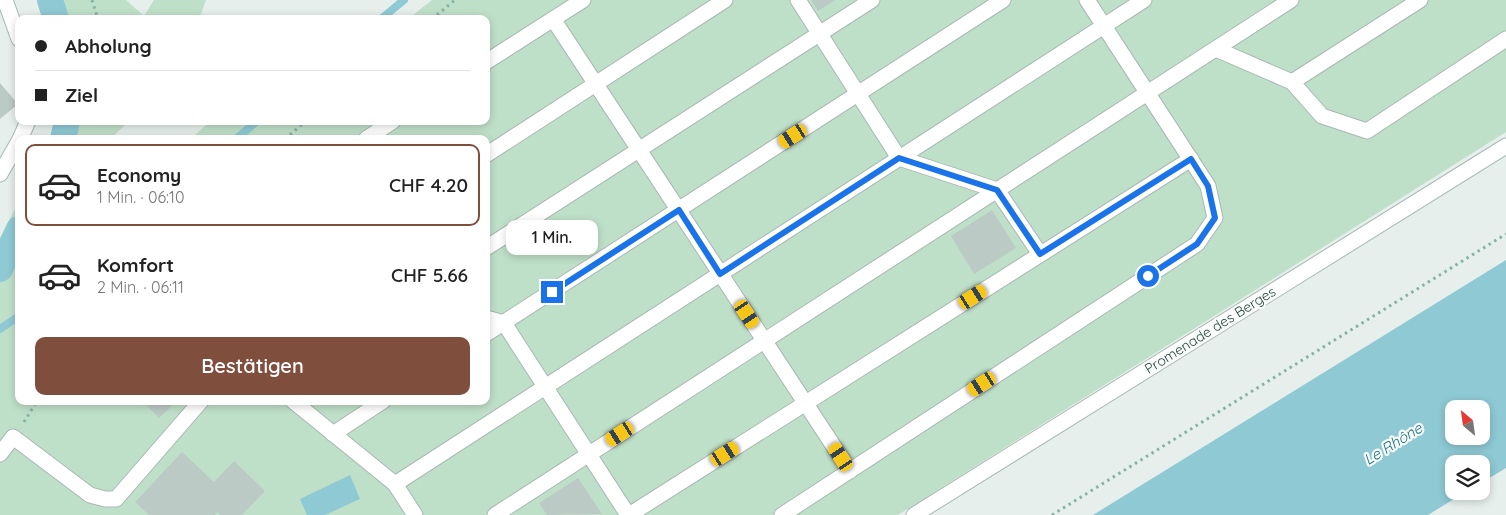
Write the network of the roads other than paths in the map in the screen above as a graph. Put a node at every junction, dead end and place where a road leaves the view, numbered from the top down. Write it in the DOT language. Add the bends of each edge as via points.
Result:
graph roads {
  1 [pos="5,0"];
  2 [pos="583,0"];
  3 [pos="725,0"];
  4 [pos="798,0"];
  5 [pos="872,0"];
  6 [pos="1003,0"];
  7 [pos="1087,0"];
  8 [pos="1144,0"];
  9 [pos="1291,0"];
  10 [pos="1420,0"];
  11 [pos="553,19"];
  12 [pos="1104,26"];
  13 [pos="15,28"];
  14 [pos="820,34"];
  15 [pos="1506,39"];
  16 [pos="1216,48"];
  17 [pos="490,59"];
  18 [pos="1292,82"];
  19 [pos="596,84"];
  20 [pos="1148,93"];
  21 [pos="858,94"];
  22 [pos="387,125"];
  23 [pos="372,135"];
  24 [pos="1506,146"];
  25 [pos="15,148"];
  26 [pos="639,150"];
  27 [pos="490,151"];
  28 [pos="899,158"];
  29 [pos="1191,159"];
  30 [pos="0,174"];
  31 [pos="997,190"];
  32 [pos="679,210"];
  33 [pos="490,245"];
  34 [pos="1040,254"];
  35 [pos="720,274"];
  36 [pos="490,319"];
  37 [pos="504,323"];
  38 [pos="490,332"];
  39 [pos="765,340"];
  40 [pos="544,387"];
  41 [pos="806,403"];
  42 [pos="198,405"];
  43 [pos="297,405"];
  44 [pos="377,405"];
  45 [pos="333,434"];
  46 [pos="0,454"];
  47 [pos="588,455"];
  48 [pos="850,471"];
  49 [pos="395,484"];
  50 [pos="415,515"];
  51 [pos="495,515"];
  52 [pos="628,515"];
  53 [pos="782,515"];
  54 [pos="914,515"];
  1 -- 13 [label="street"];
  2 -- 11 [label="street"];
  3 -- 19 [label="street"];
  4 -- 14 [label="street"];
  5 -- 14 [label="street"];
  6 -- 21 [label="street"];
  7 -- 12 [label="street"];
  8 -- 12 [label="street"];
  9 -- 16 [label="street"];
  10 -- 18 [label="street"];
  11 -- 17 [label="street"];
  11 -- 19 [label="street"];
  12 -- 20 [label="street"];
  12 -- 28 [label="street"];
  14 -- 21 [label="street"];
  14 -- 26 [label="street"];
  15 -- 18 [label="street" via="1366,131 1322,116"];
  16 -- 18 [label="street"];
  16 -- 20 [label="street"];
  19 -- 26 [label="street"];
  19 -- 27 [label="street"];
  20 -- 29 [label="street"];
  20 -- 31 [label="street"];
  21 -- 28 [label="street"];
  21 -- 32 [label="street"];
  22 -- 23 [label="street"];
  24 -- 54 [label="street, Promenade des Berges"];
  25 -- 30 [label="street"];
  26 -- 32 [label="street"];
  26 -- 33 [label="street"];
  28 -- 31 [label="street"];
  28 -- 35 [label="street"];
  29 -- 34 [label="street"];
  29 -- 48 [label="street" via="1208,186 1215,218 1197,244"];
  31 -- 34 [label="street"];
  31 -- 39 [label="street"];
  32 -- 35 [label="street"];
  32 -- 37 [label="street"];
  34 -- 41 [label="street"];
  35 -- 39 [label="street"];
  35 -- 40 [label="street"];
  36 -- 37 [label="street"];
  37 -- 38 [label="street"];
  37 -- 40 [label="street"];
  39 -- 41 [label="street"];
  39 -- 47 [label="street"];
  40 -- 47 [label="street"];
  40 -- 49 [label="street"];
  41 -- 48 [label="street"];
  41 -- 52 [label="street"];
  42 -- 46 [label="street" via="116,499 90,494 13,437"];
  43 -- 45 [label="street"];
  44 -- 45 [label="street"];
  45 -- 49 [label="street"];
  47 -- 51 [label="street"];
  47 -- 52 [label="street"];
  48 -- 53 [label="street"];
  49 -- 50 [label="street"];
}
